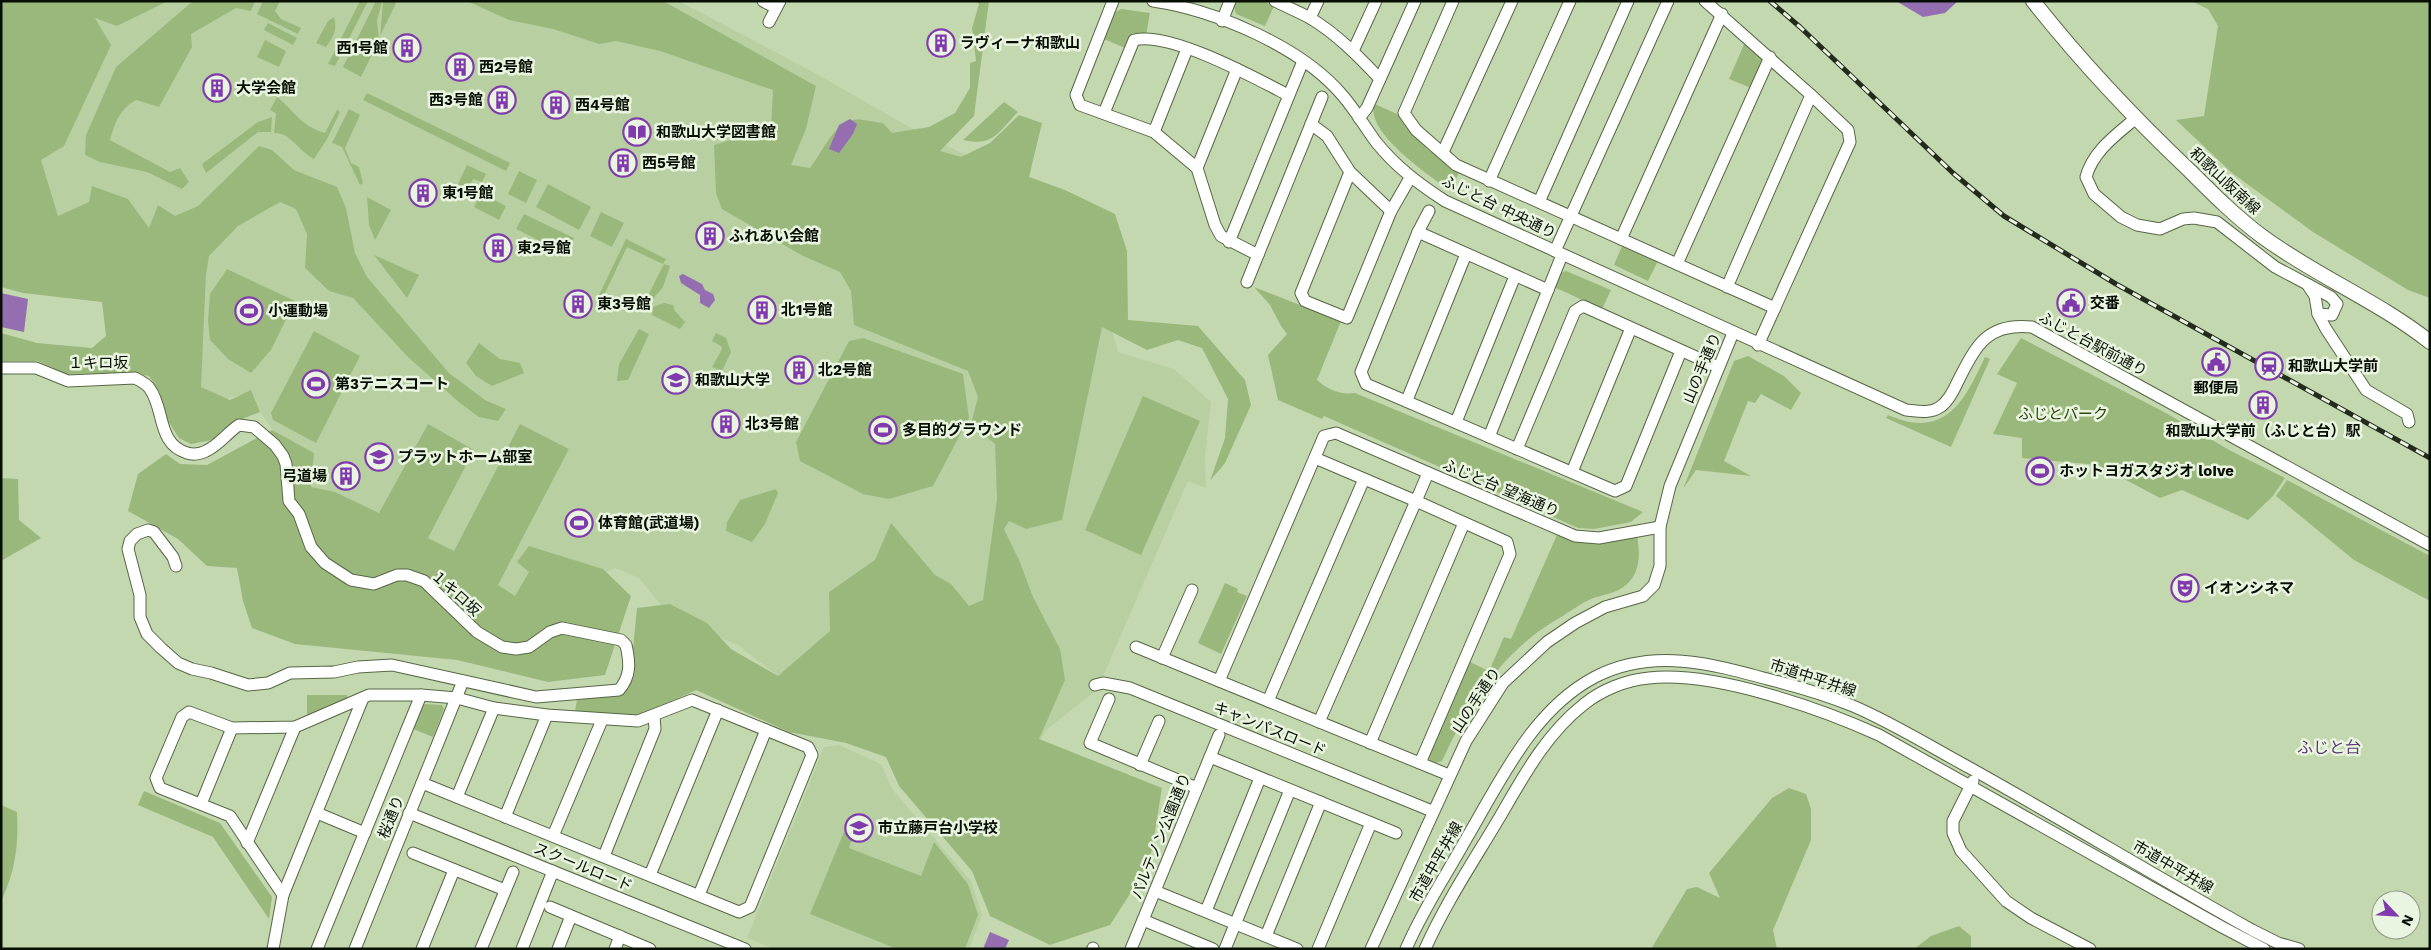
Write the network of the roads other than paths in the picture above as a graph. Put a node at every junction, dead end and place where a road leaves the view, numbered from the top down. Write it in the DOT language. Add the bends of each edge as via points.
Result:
graph roads {
  1 [pos="763,1"];
  2 [pos="1113,1"];
  3 [pos="1153,1"];
  4 [pos="1230,1"];
  5 [pos="1275,1"];
  6 [pos="1318,1"];
  7 [pos="1376,1"];
  8 [pos="1415,1"];
  9 [pos="1453,1"];
  10 [pos="1512,1"];
  11 [pos="1570,1"];
  12 [pos="1628,1"];
  13 [pos="1668,1"];
  14 [pos="1705,1"];
  15 [pos="2033,1"];
  16 [pos="778,5"];
  17 [pos="1722,14"];
  18 [pos="1310,18"];
  19 [pos="1222,21"];
  20 [pos="769,22"];
  21 [pos="1187,49"];
  22 [pos="1353,51"];
  23 [pos="1770,57"];
  24 [pos="1303,61"];
  25 [pos="1237,68"];
  26 [pos="1380,79"];
  27 [pos="1811,95"];
  28 [pos="1288,96"];
  29 [pos="1322,97"];
  30 [pos="1104,113"];
  31 [pos="1360,118"];
  32 [pos="2136,118"];
  33 [pos="1311,124"];
  34 [pos="1154,132"];
  35 [pos="1443,152"];
  36 [pos="1197,168"];
  37 [pos="1350,172"];
  38 [pos="1410,178"];
  39 [pos="1489,181"];
  40 [pos="1539,202"];
  41 [pos="1429,211"];
  42 [pos="1391,212"];
  43 [pos="1570,217"];
  44 [pos="1418,232"];
  45 [pos="1621,239"];
  46 [pos="1229,242"];
  47 [pos="1559,253"];
  48 [pos="1466,254"];
  49 [pos="1258,255"];
  50 [pos="1677,264"];
  51 [pos="1515,276"];
  52 [pos="1247,282"];
  53 [pos="2307,284"];
  54 [pos="1727,287"];
  55 [pos="1548,290"];
  56 [pos="1775,308"];
  57 [pos="2318,314"];
  58 [pos="1630,328"];
  59 [pos="1732,333"];
  60 [pos="2430,342"];
  61 [pos="1758,345"];
  62 [pos="1681,351"];
  63 [pos="1718,367"];
  64 [pos="1,368"];
  65 [pos="1407,400"];
  66 [pos="1456,422"];
  67 [pos="2410,422"];
  68 [pos="1489,437"];
  69 [pos="1517,449"];
  70 [pos="1315,458"];
  71 [pos="1572,472"];
  72 [pos="1428,473"];
  73 [pos="1364,478"];
  74 [pos="1416,501"];
  75 [pos="1464,523"];
  76 [pos="1660,527"];
  77 [pos="2430,545"];
  78 [pos="176,566"];
  79 [pos="1192,590"];
  80 [pos="1136,647"];
  81 [pos="1162,658"];
  82 [pos="462,681"];
  83 [pos="1218,681"];
  84 [pos="1094,685"];
  85 [pos="422,694"];
  86 [pos="363,698"];
  87 [pos="456,698"];
  88 [pos="1109,699"];
  89 [pos="1268,701"];
  90 [pos="494,708"];
  91 [pos="718,710"];
  92 [pos="547,715"];
  93 [pos="654,716"];
  94 [pos="602,720"];
  95 [pos="1159,721"];
  96 [pos="1319,722"];
  97 [pos="295,726"];
  98 [pos="232,728"];
  99 [pos="766,730"];
  100 [pos="1219,735"];
  101 [pos="1370,743"];
  102 [pos="1210,757"];
  103 [pos="1420,763"];
  104 [pos="1140,764"];
  105 [pos="1978,773"];
  106 [pos="1449,775"];
  107 [pos="1260,778"];
  108 [pos="422,783"];
  109 [pos="1971,786"];
  110 [pos="1197,788"];
  111 [pos="1290,790"];
  112 [pos="457,797"];
  113 [pos="1321,802"];
  114 [pos="201,804"];
  115 [pos="1432,811"];
  116 [pos="316,813"];
  117 [pos="410,813"];
  118 [pos="506,817"];
  119 [pos="1371,823"];
  120 [pos="365,833"];
  121 [pos="1396,833"];
  122 [pos="553,836"];
  123 [pos="247,843"];
  124 [pos="413,853"];
  125 [pos="604,856"];
  126 [pos="454,870"];
  127 [pos="552,871"];
  128 [pos="512,872"];
  129 [pos="650,875"];
  130 [pos="505,890"];
  131 [pos="1155,890"];
  132 [pos="699,894"];
  133 [pos="283,895"];
  134 [pos="550,907"];
  135 [pos="1206,911"];
  136 [pos="571,916"];
  137 [pos="1143,920"];
  138 [pos="1235,923"];
  139 [pos="620,936"];
  140 [pos="1266,936"];
  141 [pos="1191,945"];
  142 [pos="273,949"];
  143 [pos="317,949"];
  144 [pos="355,949"];
  145 [pos="422,949"];
  146 [pos="481,949"];
  147 [pos="522,949"];
  148 [pos="558,949"];
  149 [pos="615,949"];
  150 [pos="650,949"];
  151 [pos="744,949"];
  152 [pos="1131,949"];
  153 [pos="1212,949"];
  154 [pos="1225,949"];
  155 [pos="1297,949"];
  156 [pos="1318,949"];
  157 [pos="1370,949"];
  158 [pos="1406,949"];
  159 [pos="1425,949"];
  160 [pos="2090,949"];
  161 [pos="2264,949"];
  162 [pos="2299,949"];
  1 -- 16 [label="street"];
  2 -- 30 [label="street" via="1076,95 1080,105"];
  3 -- 19 [label="street, ふじと台 中央通り"];
  4 -- 19 [label="street"];
  5 -- 18 [label="street"];
  6 -- 18 [label="street"];
  7 -- 22 [label="street"];
  8 -- 26 [label="street"];
  9 -- 35 [label="street" via="1404,113 1416,130"];
  10 -- 35 [label="street"];
  11 -- 39 [label="street"];
  12 -- 40 [label="street"];
  13 -- 43 [label="street"];
  14 -- 17 [label="street"];
  15 -- 32 [label="main road, 和歌山阪南線" via="2088,68"];
  16 -- 20 [label="street"];
  17 -- 23 [label="street"];
  17 -- 45 [label="street"];
  18 -- 22 [label="street"];
  19 -- 24 [label="street, ふじと台 中央通り" via="1274,43"];
  21 -- 25 [label="street"];
  21 -- 30 [label="street" via="1142,38 1134,40"];
  21 -- 34 [label="street"];
  22 -- 26 [label="street"];
  23 -- 27 [label="street"];
  23 -- 50 [label="street"];
  24 -- 28 [label="street"];
  24 -- 31 [label="street, ふじと台 中央通り" via="1343,96"];
  25 -- 28 [label="street"];
  25 -- 36 [label="street"];
  26 -- 31 [label="street"];
  27 -- 54 [label="street"];
  27 -- 56 [label="street" via="1848,130 1850,142"];
  28 -- 46 [label="street"];
  29 -- 33 [label="street"];
  30 -- 34 [label="street"];
  31 -- 38 [label="street, ふじと台 中央通り"];
  32 -- 53 [label="street" via="2101,149 2089,166 2086,177 2094,194 2121,217 2148,229 2160,229 2183,219 2217,222 2276,267"];
  32 -- 60 [label="main road, 和歌山阪南線" via="2262,236 2298,261 2408,324"];
  33 -- 37 [label="street" via="1326,136"];
  33 -- 49 [label="street"];
  34 -- 36 [label="street"];
  35 -- 39 [label="street" via="1456,165"];
  36 -- 46 [label="street" via="1215,225"];
  37 -- 42 [label="street"];
  37 -- 42 [label="street" via="1301,293 1305,301 1347,318"];
  38 -- 42 [label="street"];
  38 -- 47 [label="street, ふじと台 中央通り" via="1445,201"];
  39 -- 40 [label="street"];
  40 -- 43 [label="street"];
  41 -- 44 [label="street"];
  43 -- 45 [label="street"];
  43 -- 47 [label="street"];
  44 -- 48 [label="street"];
  44 -- 65 [label="street" via="1361,372 1366,384"];
  45 -- 50 [label="street"];
  46 -- 49 [label="street"];
  47 -- 55 [label="street"];
  47 -- 59 [label="street, ふじと台 中央通り"];
  48 -- 51 [label="street"];
  48 -- 65 [label="street"];
  49 -- 52 [label="street"];
  50 -- 54 [label="street"];
  51 -- 55 [label="street"];
  51 -- 66 [label="street"];
  53 -- 57 [label="street" via="2315,296"];
  53 -- 57 [label="street" via="2337,304 2332,314"];
  54 -- 56 [label="street"];
  55 -- 68 [label="street"];
  56 -- 61 [label="street"];
  57 -- 67 [label="street" via="2366,390 2407,414"];
  58 -- 62 [label="street"];
  58 -- 69 [label="street" via="1583,306 1575,311"];
  58 -- 71 [label="street"];
  59 -- 61 [label="street, 山の手通り"];
  59 -- 63 [label="street, 山の手通り"];
  61 -- 77 [label="street, ふじと台駅前通り" via="1906,410 1927,412 1941,406 1954,390 1983,339 1998,329 2014,325 2032,327"];
  62 -- 63 [label="street"];
  62 -- 71 [label="street" via="1626,486 1615,491"];
  63 -- 76 [label="street, 山の手通り" via="1670,486"];
  64 -- 82 [label="street, １キロ坂" via="36,368 68,381 135,378 144,382 151,390 167,437 174,446 193,454 212,448 239,425 254,427 284,456 289,501 299,514 311,546 325,564 351,580 374,584 396,575 424,581 477,632 502,646 529,647 550,632 562,628 575,629 592,636 621,640 626,645 629,658 626,682 619,690 604,693 536,697"];
  65 -- 66 [label="street"];
  66 -- 68 [label="street"];
  68 -- 69 [label="street"];
  69 -- 71 [label="street"];
  70 -- 72 [label="street, ふじと台 望海通り" via="1324,436 1336,434"];
  70 -- 73 [label="street"];
  70 -- 83 [label="street"];
  72 -- 74 [label="street"];
  72 -- 76 [label="street, ふじと台 望海通り" via="1575,536 1599,538"];
  73 -- 74 [label="street"];
  73 -- 89 [label="street"];
  74 -- 75 [label="street"];
  74 -- 96 [label="street"];
  75 -- 101 [label="street"];
  75 -- 103 [label="street" via="1507,542 1510,554"];
  76 -- 106 [label="street, 山の手通り" via="1660,566 1654,585 1643,596 1605,607 1575,623 1523,662 1503,683 1481,715"];
  78 -- 82 [label="street" via="154,532 148,530 137,534 130,541 128,549 140,595 140,617 147,634 178,663 192,669 248,685 268,683 290,673 392,665"];
  79 -- 81 [label="street"];
  80 -- 81 [label="street"];
  81 -- 83 [label="street"];
  82 -- 87 [label="street, 桜通り"];
  83 -- 89 [label="street"];
  84 -- 115 [label="street, キャンパスロード" via="1103,683 1130,688"];
  85 -- 86 [label="street" via="369,694"];
  85 -- 87 [label="street"];
  85 -- 120 [label="street"];
  86 -- 97 [label="street"];
  86 -- 116 [label="street"];
  87 -- 90 [label="street"];
  87 -- 108 [label="street, 桜通り"];
  88 -- 104 [label="street" via="1090,743"];
  89 -- 96 [label="street"];
  90 -- 92 [label="street"];
  90 -- 112 [label="street"];
  91 -- 93 [label="street" via="692,700"];
  91 -- 99 [label="street"];
  91 -- 129 [label="street"];
  92 -- 94 [label="street"];
  92 -- 118 [label="street"];
  93 -- 94 [label="street" via="638,721"];
  93 -- 125 [label="street" via="655,728"];
  94 -- 122 [label="street"];
  95 -- 104 [label="street"];
  96 -- 101 [label="street"];
  97 -- 98 [label="street"];
  97 -- 123 [label="street"];
  98 -- 114 [label="street"];
  98 -- 114 [label="street" via="189,712 182,717 156,778 160,788"];
  99 -- 132 [label="street"];
  99 -- 132 [label="street" via="808,747 812,755 750,907 739,912"];
  100 -- 102 [label="street, パルテノン公園通り"];
  101 -- 103 [label="street"];
  102 -- 107 [label="street"];
  102 -- 110 [label="street, パルテノン公園通り"];
  103 -- 106 [label="street"];
  104 -- 110 [label="street"];
  105 -- 109 [label="street"];
  105 -- 158 [label="street, 市道中平井線" via="1878,718 1822,694 1788,684 1693,661 1640,661 1617,667 1575,689 1538,726 1498,785"];
  105 -- 162 [label="street, 市道中平井線" via="2252,930"];
  106 -- 115 [label="street, 山の手通り"];
  107 -- 111 [label="street"];
  107 -- 135 [label="street"];
  108 -- 112 [label="street"];
  108 -- 117 [label="street, 桜通り"];
  109 -- 159 [label="street, 市道中平井線" via="1879,735 1786,700 1696,679 1648,678 1625,683 1584,704 1550,738 1518,786"];
  109 -- 160 [label="street" via="1953,821 1953,833 1961,851 2006,901"];
  109 -- 161 [label="street, 市道中平井線"];
  110 -- 131 [label="street, パルテノン公園通り"];
  111 -- 113 [label="street"];
  111 -- 138 [label="street"];
  112 -- 118 [label="street"];
  113 -- 119 [label="street"];
  113 -- 140 [label="street"];
  114 -- 123 [label="street" via="230,816"];
  115 -- 157 [label="street, 山の手通り"];
  116 -- 120 [label="street"];
  116 -- 133 [label="street"];
  117 -- 127 [label="street, スクールロード"];
  117 -- 144 [label="street, 桜通り"];
  118 -- 122 [label="street"];
  119 -- 121 [label="street"];
  119 -- 156 [label="street"];
  120 -- 143 [label="street"];
  122 -- 125 [label="street"];
  123 -- 133 [label="street"];
  124 -- 126 [label="street"];
  125 -- 129 [label="street"];
  126 -- 130 [label="street"];
  126 -- 145 [label="street"];
  127 -- 147 [label="street"];
  127 -- 151 [label="street, スクールロード"];
  128 -- 130 [label="street"];
  129 -- 132 [label="street"];
  130 -- 146 [label="street"];
  131 -- 135 [label="street"];
  131 -- 137 [label="street, パルテノン公園通り"];
  133 -- 142 [label="street"];
  134 -- 136 [label="street"];
  135 -- 138 [label="street"];
  136 -- 139 [label="street"];
  136 -- 148 [label="street"];
  137 -- 141 [label="street"];
  137 -- 152 [label="street, パルテノン公園通り"];
  138 -- 140 [label="street"];
  138 -- 154 [label="street"];
  139 -- 149 [label="street"];
  139 -- 150 [label="street"];
  140 -- 155 [label="street"];
  141 -- 153 [label="street"];
}
